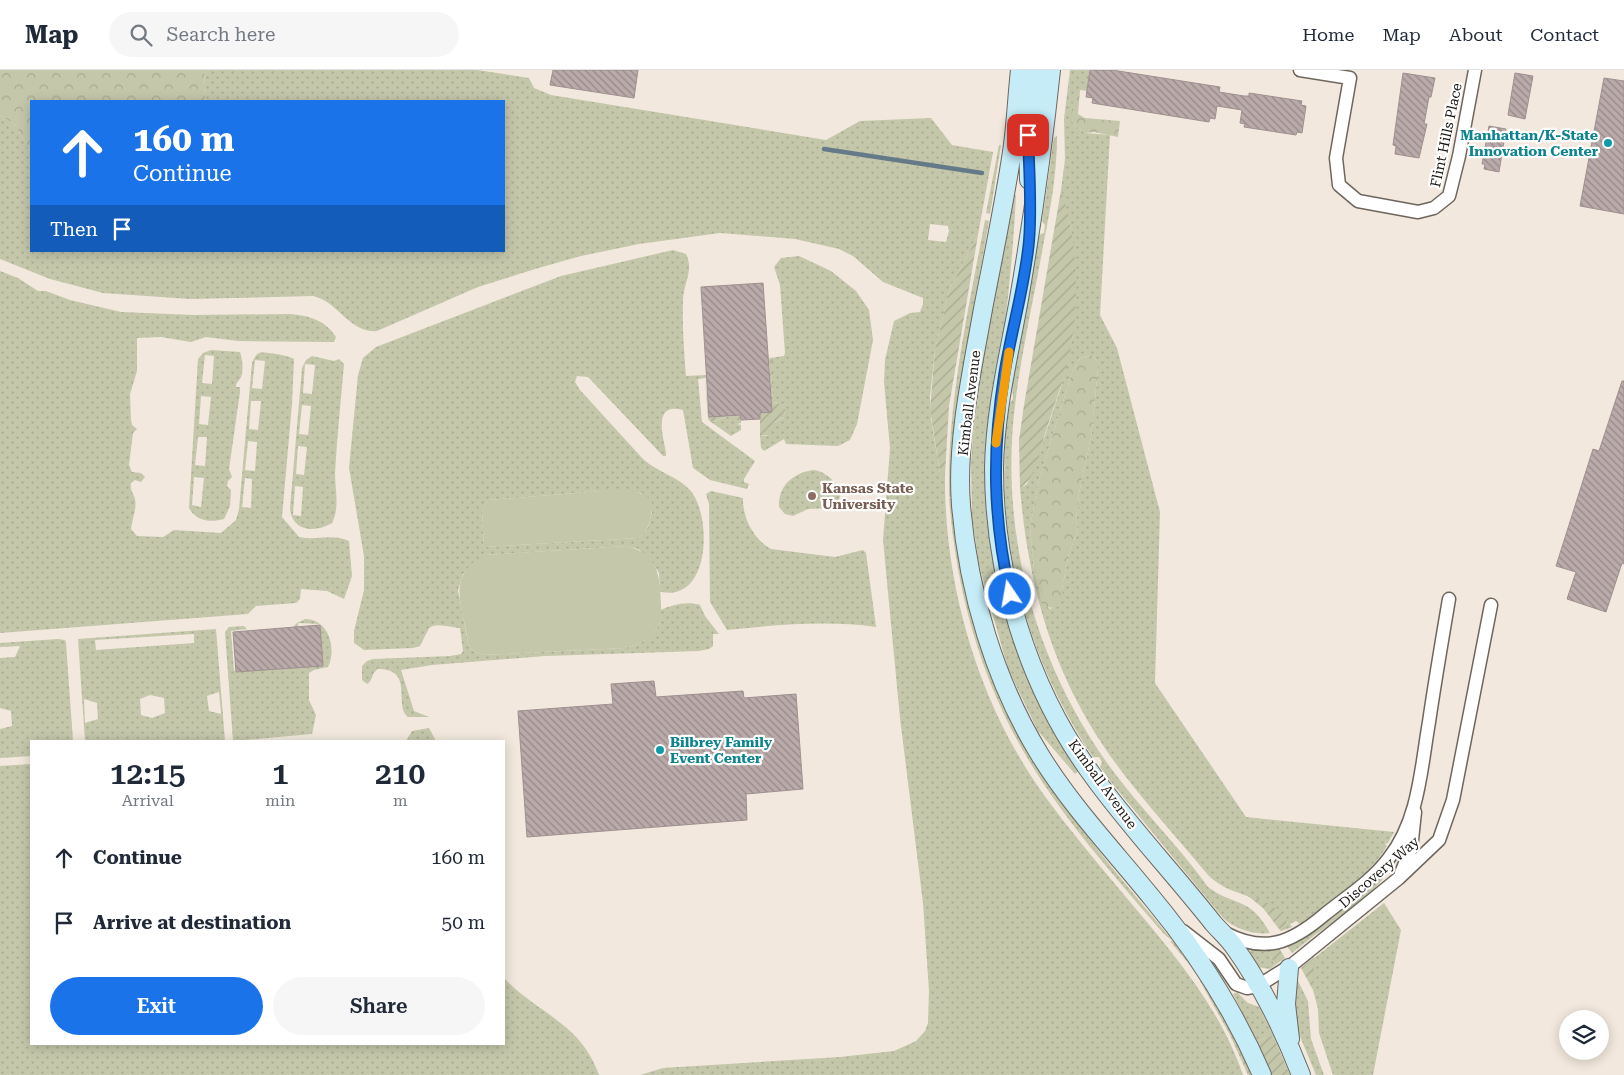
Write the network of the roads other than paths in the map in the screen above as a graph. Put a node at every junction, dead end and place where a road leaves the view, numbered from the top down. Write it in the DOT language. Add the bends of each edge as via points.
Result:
graph roads {
  1 [pos="1020,70"];
  2 [pos="1036,70"];
  3 [pos="1051,70"];
  4 [pos="1300,70"];
  5 [pos="1476,70"];
  6 [pos="1029,241"];
  7 [pos="1449,599"];
  8 [pos="1491,605"];
  9 [pos="1415,805"];
  10 [pos="1399,878"];
  11 [pos="1173,924"];
  12 [pos="1219,930"];
  13 [pos="1289,968"];
  14 [pos="1258,986"];
  15 [pos="1292,1054"];
  16 [pos="1262,1075"];
  17 [pos="1301,1075"];
  1 -- 11 [label="main road, Kimball Avenue" via="1012,152 966,415 961,504 970,568 1001,675 1040,754 1100,837"];
  2 -- 6 [label="main road" via="1028,135"];
  3 -- 6 [label="main road, Kimball Avenue"];
  4 -- 5 [label="street, Flint Hills Place" via="1350,78 1336,158 1339,185 1358,201 1418,212 1434,208 1448,196"];
  6 -- 12 [label="main road, Kimball Avenue" via="1004,374 994,468 996,514 1010,594 1042,688 1082,760"];
  7 -- 9 [label="street, Discovery Way"];
  8 -- 10 [label="street, Discovery Way" via="1453,800 1439,840"];
  9 -- 10 [label="street" via="1416,824 1411,848"];
  9 -- 12 [label="street, Discovery Way" via="1390,858 1368,882 1310,927 1281,943 1272,944 1238,940"];
  10 -- 13 [label="street, Discovery Way"];
  11 -- 14 [label="street" via="1219,958 1236,984 1247,988"];
  11 -- 16 [label="main road, Kimball Avenue" via="1220,991"];
  12 -- 14 [label="main road, Kimball Avenue" via="1235,947"];
  13 -- 14 [label="street, Discovery Way"];
  13 -- 15 [label="main road" via="1286,1008"];
  14 -- 15 [label="main road, Kimball Avenue"];
  15 -- 17 [label="main road, Kimball Avenue"];
}
